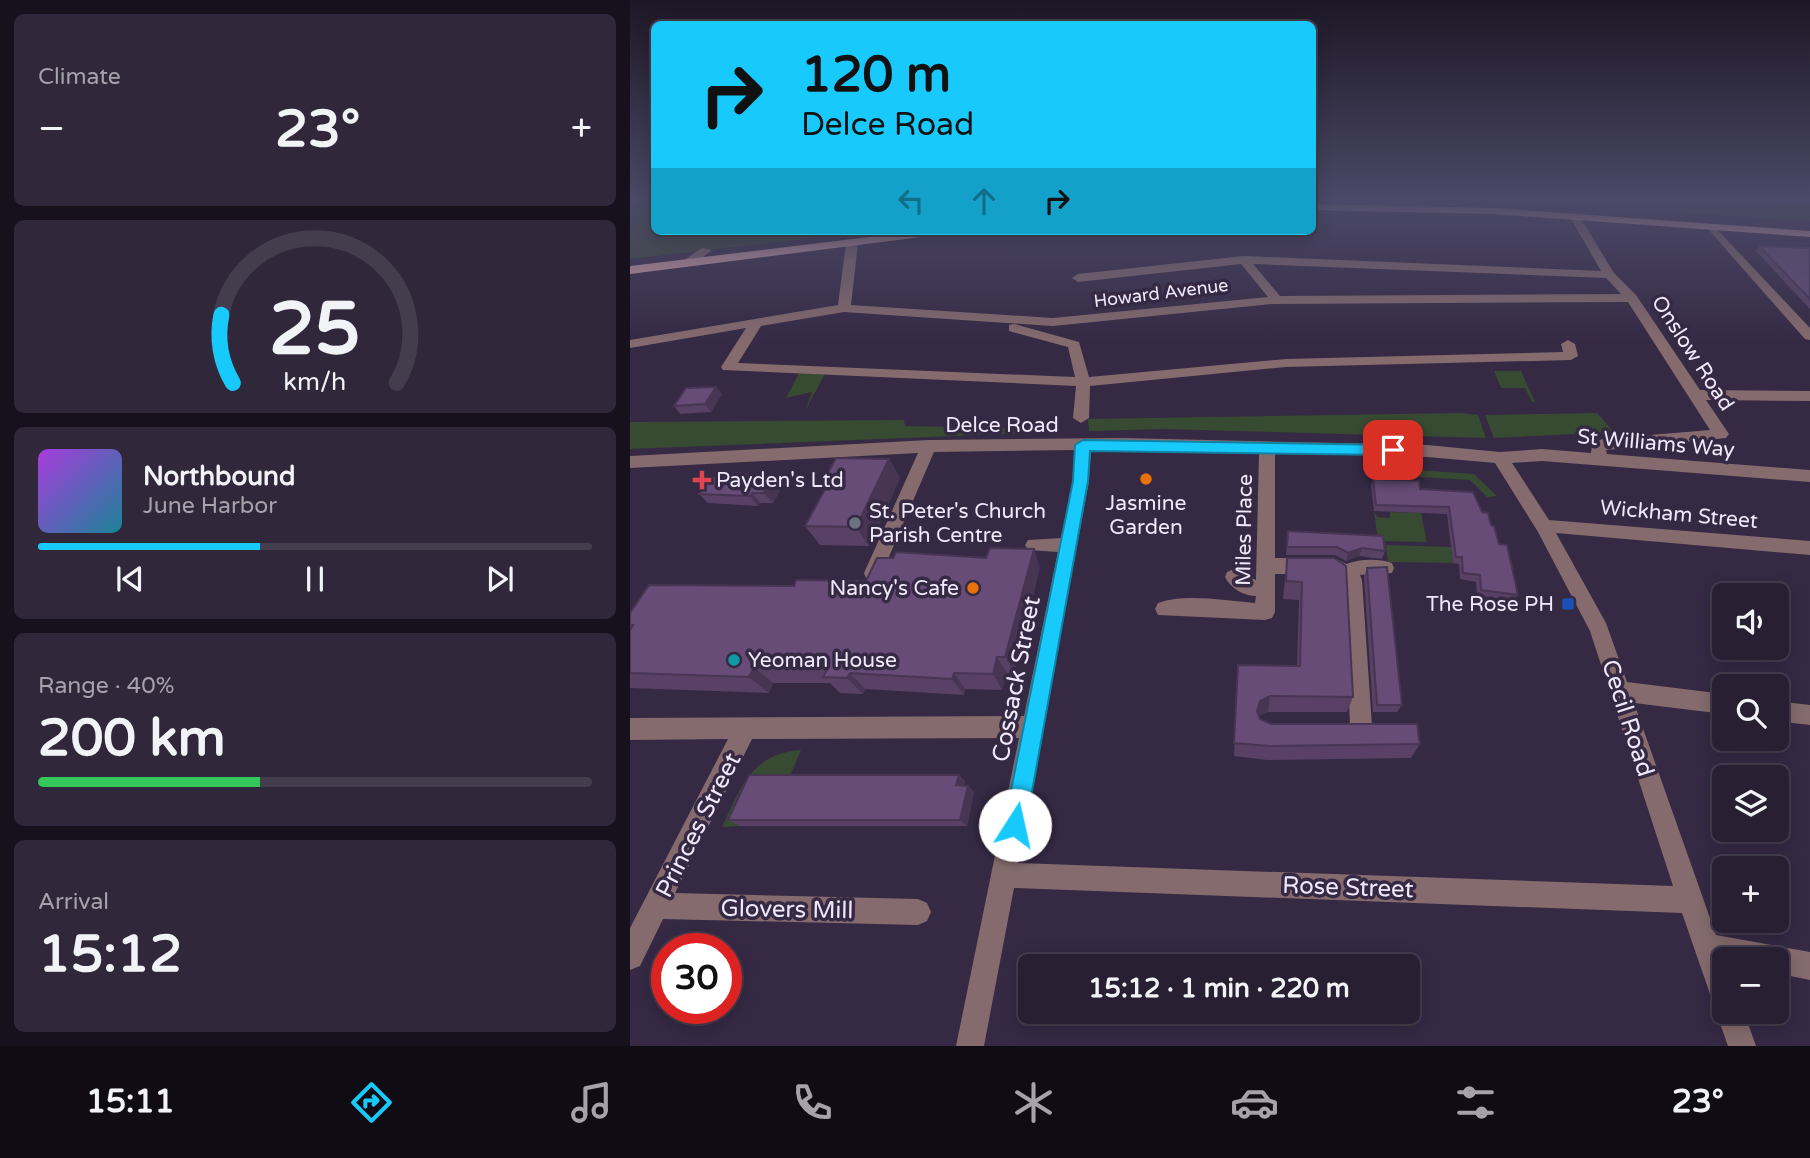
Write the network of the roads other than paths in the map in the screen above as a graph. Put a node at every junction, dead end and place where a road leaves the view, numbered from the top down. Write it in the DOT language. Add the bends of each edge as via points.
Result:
graph roads {
  1 [pos="813,248"];
  2 [pos="851,248"];
  3 [pos="1594,248"];
  4 [pos="1731,248"];
  5 [pos="706,250"];
  6 [pos="1244,260"];
  7 [pos="688,263"];
  8 [pos="630,270"];
  9 [pos="1609,275"];
  10 [pos="1078,278"];
  11 [pos="1632,298"];
  12 [pos="1276,299"];
  13 [pos="844,308"];
  14 [pos="1010,320"];
  15 [pos="755,326"];
  16 [pos="1810,336"];
  17 [pos="630,344"];
  18 [pos="1568,344"];
  19 [pos="1083,382"];
  20 [pos="1695,395"];
  21 [pos="1810,396"];
  22 [pos="1081,418"];
  23 [pos="1083,445"];
  24 [pos="929,446"];
  25 [pos="1267,448"];
  26 [pos="1500,458"];
  27 [pos="1600,460"];
  28 [pos="630,462"];
  29 [pos="1810,476"];
  30 [pos="1544,527"];
  31 [pos="1034,545"];
  32 [pos="1068,545"];
  33 [pos="1810,548"];
  34 [pos="1266,566"];
  35 [pos="1385,568"];
  36 [pos="1345,572"];
  37 [pos="873,573"];
  38 [pos="1234,577"];
  39 [pos="1266,589"];
  40 [pos="1165,609"];
  41 [pos="1618,691"];
  42 [pos="1712,703"];
  43 [pos="1789,713"];
  44 [pos="1810,715"];
  45 [pos="1361,726"];
  46 [pos="1033,727"];
  47 [pos="745,730"];
  48 [pos="632,732"];
  49 [pos="1006,875"];
  50 [pos="1690,900"];
  51 [pos="657,906"];
  52 [pos="918,912"];
  53 [pos="1707,947"];
  54 [pos="630,956"];
  55 [pos="1712,961"];
  56 [pos="1810,966"];
  57 [pos="1734,1024"];
  58 [pos="970,1046"];
  59 [pos="1742,1046"];
  1 -- 7 [label="main road"];
  2 -- 13 [label="street"];
  3 -- 9 [label="street, Onslow Road"];
  4 -- 16 [label="street"];
  5 -- 7 [label="street"];
  6 -- 9 [label="street"];
  6 -- 10 [label="street"];
  6 -- 12 [label="street"];
  7 -- 8 [label="main road"];
  9 -- 11 [label="street, Onslow Road"];
  11 -- 12 [label="street, Howard Avenue"];
  11 -- 20 [label="street, Onslow Road"];
  12 -- 14 [label="street, Howard Avenue" via="1065,321"];
  13 -- 14 [label="street, Howard Avenue"];
  13 -- 15 [label="street, Howard Avenue"];
  14 -- 19 [label="street" via="1013,328 1074,345"];
  15 -- 17 [label="street, Howard Avenue"];
  15 -- 19 [label="street" via="728,367"];
  18 -- 19 [label="street" via="1571,356 1286,363"];
  19 -- 22 [label="street"];
  20 -- 21 [label="street"];
  20 -- 27 [label="street, Onslow Road" via="1720,435 1602,445"];
  23 -- 24 [label="street, Delce Road"];
  23 -- 25 [label="street, Delce Road"];
  23 -- 32 [label="street, Cossack Street"];
  24 -- 28 [label="street, Delce Road"];
  24 -- 37 [label="street"];
  25 -- 26 [label="street, Delce Road" via="1427,451"];
  25 -- 34 [label="street, Miles Place"];
  26 -- 27 [label="street, St Williams Way" via="1531,455"];
  26 -- 30 [label="street, Cecil Road"];
  27 -- 29 [label="street, St Williams Way"];
  30 -- 33 [label="street, Wickham Street"];
  30 -- 41 [label="street, Cecil Road" via="1596,622"];
  31 -- 32 [label="street"];
  32 -- 46 [label="street, Cossack Street"];
  34 -- 36 [label="street" via="1333,566"];
  34 -- 39 [label="street, Miles Place"];
  35 -- 36 [label="street" via="1359,567"];
  36 -- 45 [label="street" via="1353,580"];
  38 -- 39 [label="street" via="1250,588"];
  39 -- 40 [label="street, Miles Place" via="1265,611"];
  41 -- 42 [label="street"];
  41 -- 50 [label="street, Cecil Road"];
  43 -- 44 [label="street"];
  46 -- 47 [label="street"];
  46 -- 49 [label="street, Cossack Street"];
  47 -- 48 [label="street"];
  47 -- 51 [label="street, Princes Street"];
  49 -- 50 [label="street, Rose Street"];
  49 -- 58 [label="street, Cossack Street"];
  50 -- 53 [label="street, Cecil Road"];
  51 -- 52 [label="street, Glovers Mill"];
  51 -- 54 [label="street, Princes Street"];
  53 -- 55 [label="street, Cecil Road"];
  53 -- 56 [label="street"];
  57 -- 59 [label="street"];
}
